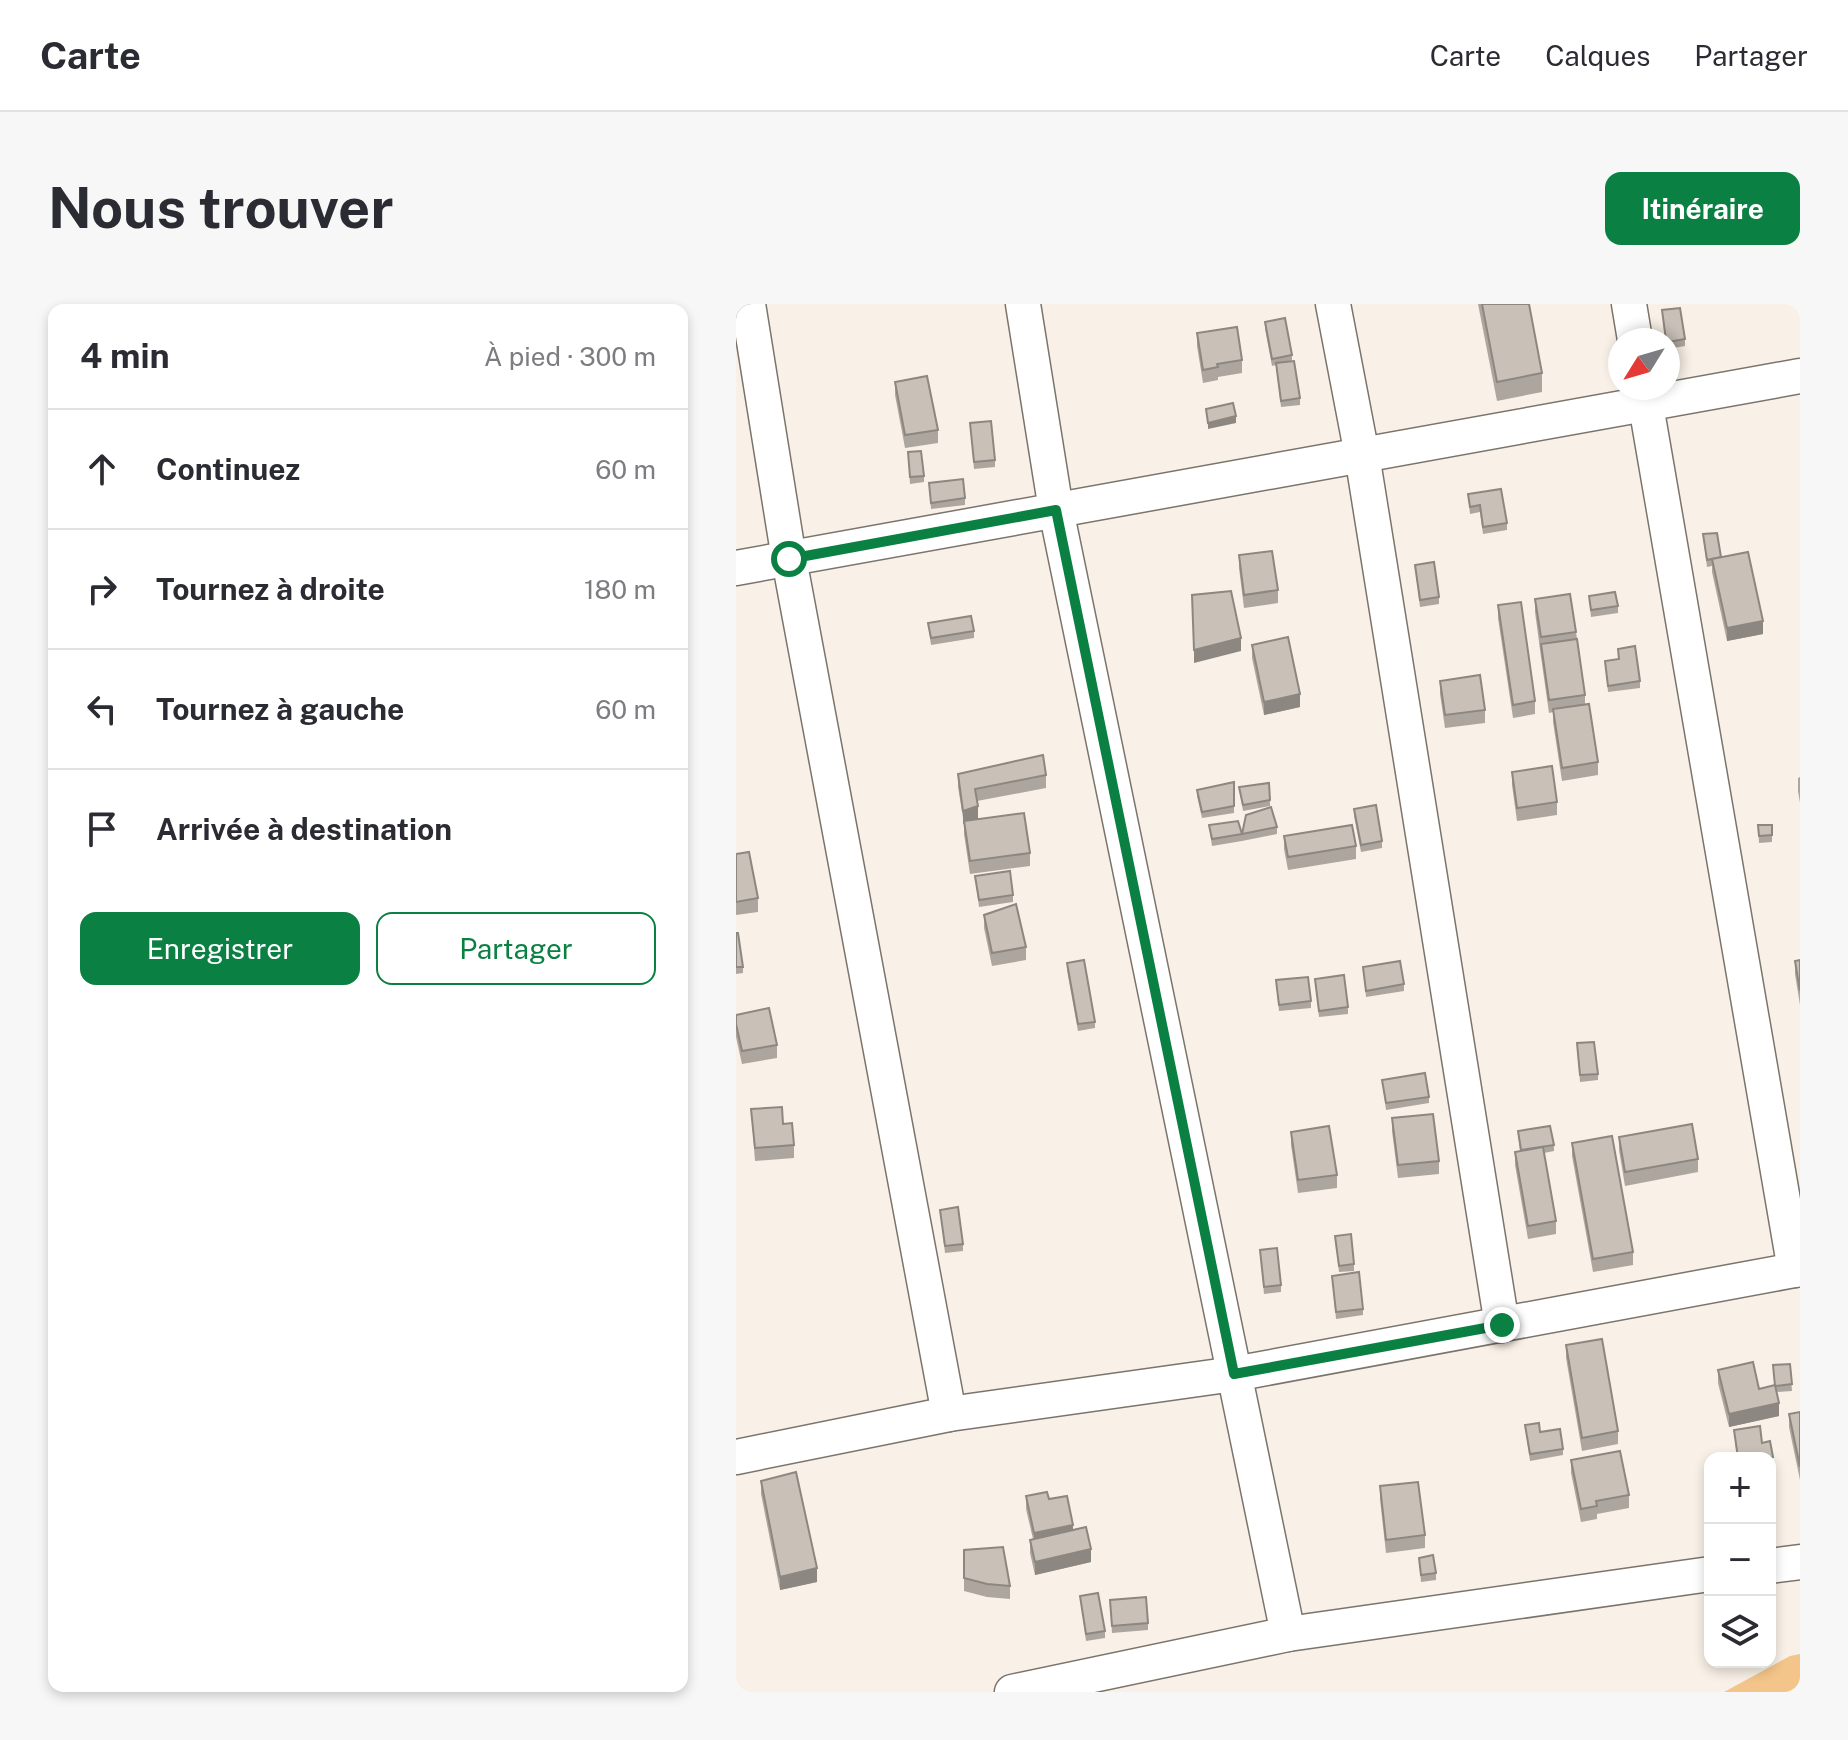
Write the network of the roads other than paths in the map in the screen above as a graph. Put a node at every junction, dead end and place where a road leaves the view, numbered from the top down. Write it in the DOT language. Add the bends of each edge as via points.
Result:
graph roads {
  1 [pos="748,304"];
  2 [pos="1023,304"];
  3 [pos="1333,304"];
  4 [pos="1629,304"];
  5 [pos="1633,328"];
  6 [pos="1800,376"];
  7 [pos="1680,391"];
  8 [pos="1626,400"];
  9 [pos="1646,400"];
  10 [pos="1362,455"];
  11 [pos="1056,510"];
  12 [pos="789,559"];
  13 [pos="736,568"];
  14 [pos="1798,1269"];
  15 [pos="1502,1325"];
  16 [pos="1234,1374"];
  17 [pos="949,1414"];
  18 [pos="736,1457"];
  19 [pos="1800,1562"];
  20 [pos="1776,1565"];
  21 [pos="1704,1575"];
  22 [pos="1288,1634"];
  23 [pos="1012,1692"];
  1 -- 12 [label="street"];
  2 -- 11 [label="street"];
  3 -- 10 [label="street"];
  4 -- 5 [label="street"];
  6 -- 7 [label="street"];
  8 -- 10 [label="street"];
  9 -- 14 [label="street"];
  10 -- 11 [label="street"];
  10 -- 15 [label="street"];
  11 -- 12 [label="street"];
  11 -- 16 [label="street"];
  12 -- 13 [label="street"];
  12 -- 17 [label="street"];
  14 -- 15 [label="street"];
  15 -- 16 [label="street"];
  16 -- 17 [label="street"];
  16 -- 22 [label="street"];
  17 -- 18 [label="street"];
  19 -- 20 [label="street"];
  21 -- 22 [label="street"];
  22 -- 23 [label="street"];
}
